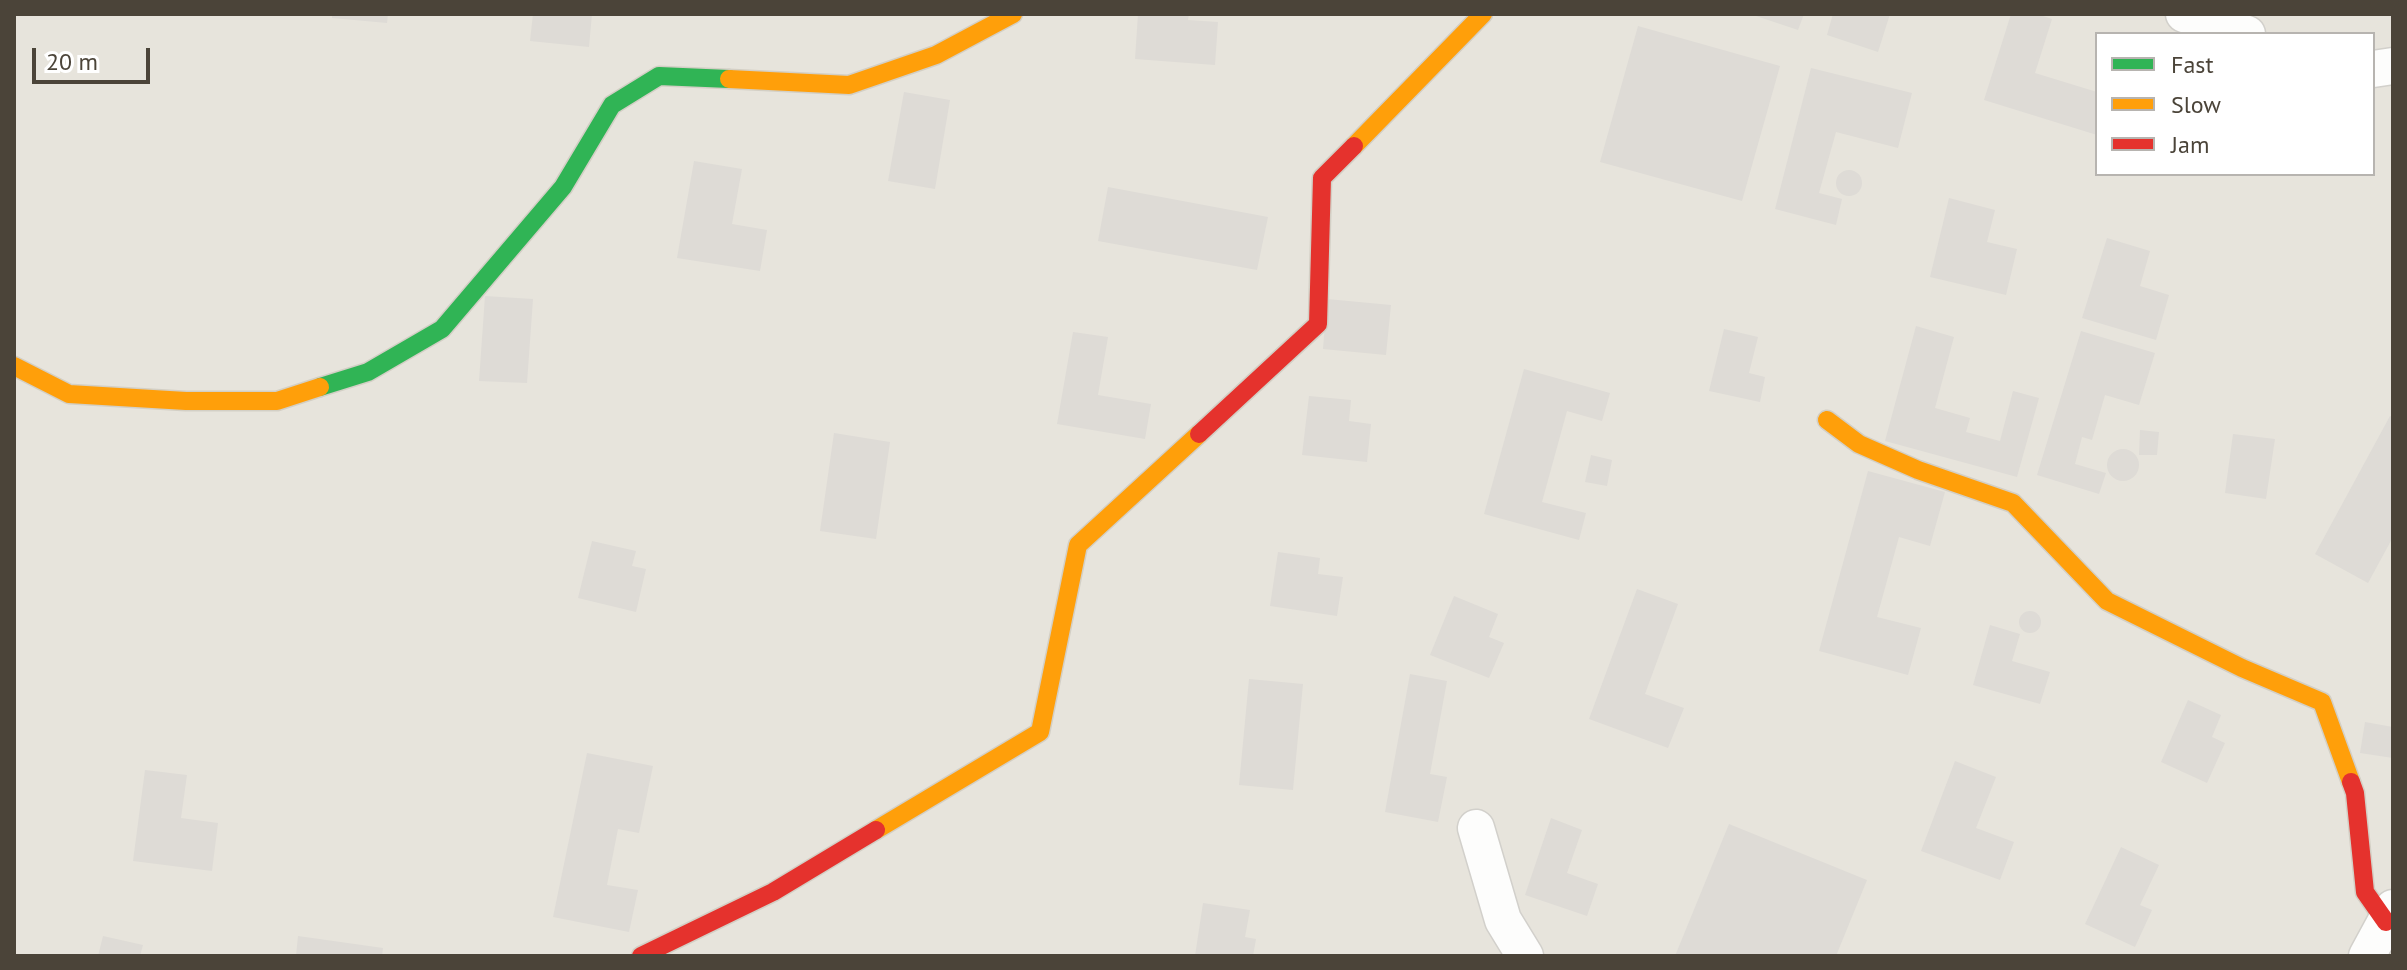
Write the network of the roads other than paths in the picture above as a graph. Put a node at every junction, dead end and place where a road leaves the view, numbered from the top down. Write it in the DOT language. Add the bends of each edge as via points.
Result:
graph roads {
  1 [pos="1013,14"];
  2 [pos="1483,14"];
  3 [pos="2184,14"];
  4 [pos="2241,32"];
  5 [pos="14,366"];
  6 [pos="1827,420"];
  7 [pos="1476,828"];
  8 [pos="2389,915"];
  9 [pos="641,956"];
  10 [pos="1525,956"];
  11 [pos="2367,956"];
  1 -- 5 [label="street" via="936,55 849,85 659,76 612,105 563,187 442,329 368,372 277,401 186,401 69,394"];
  2 -- 9 [label="street" via="1322,178 1318,324 1078,545 1040,732 773,892"];
  3 -- 4 [label="street"];
  6 -- 8 [label="street" via="1859,444 2013,503 2107,601 2322,702 2355,793 2365,892"];
  7 -- 10 [label="street" via="1503,920"];
  8 -- 11 [label="street"];
}
